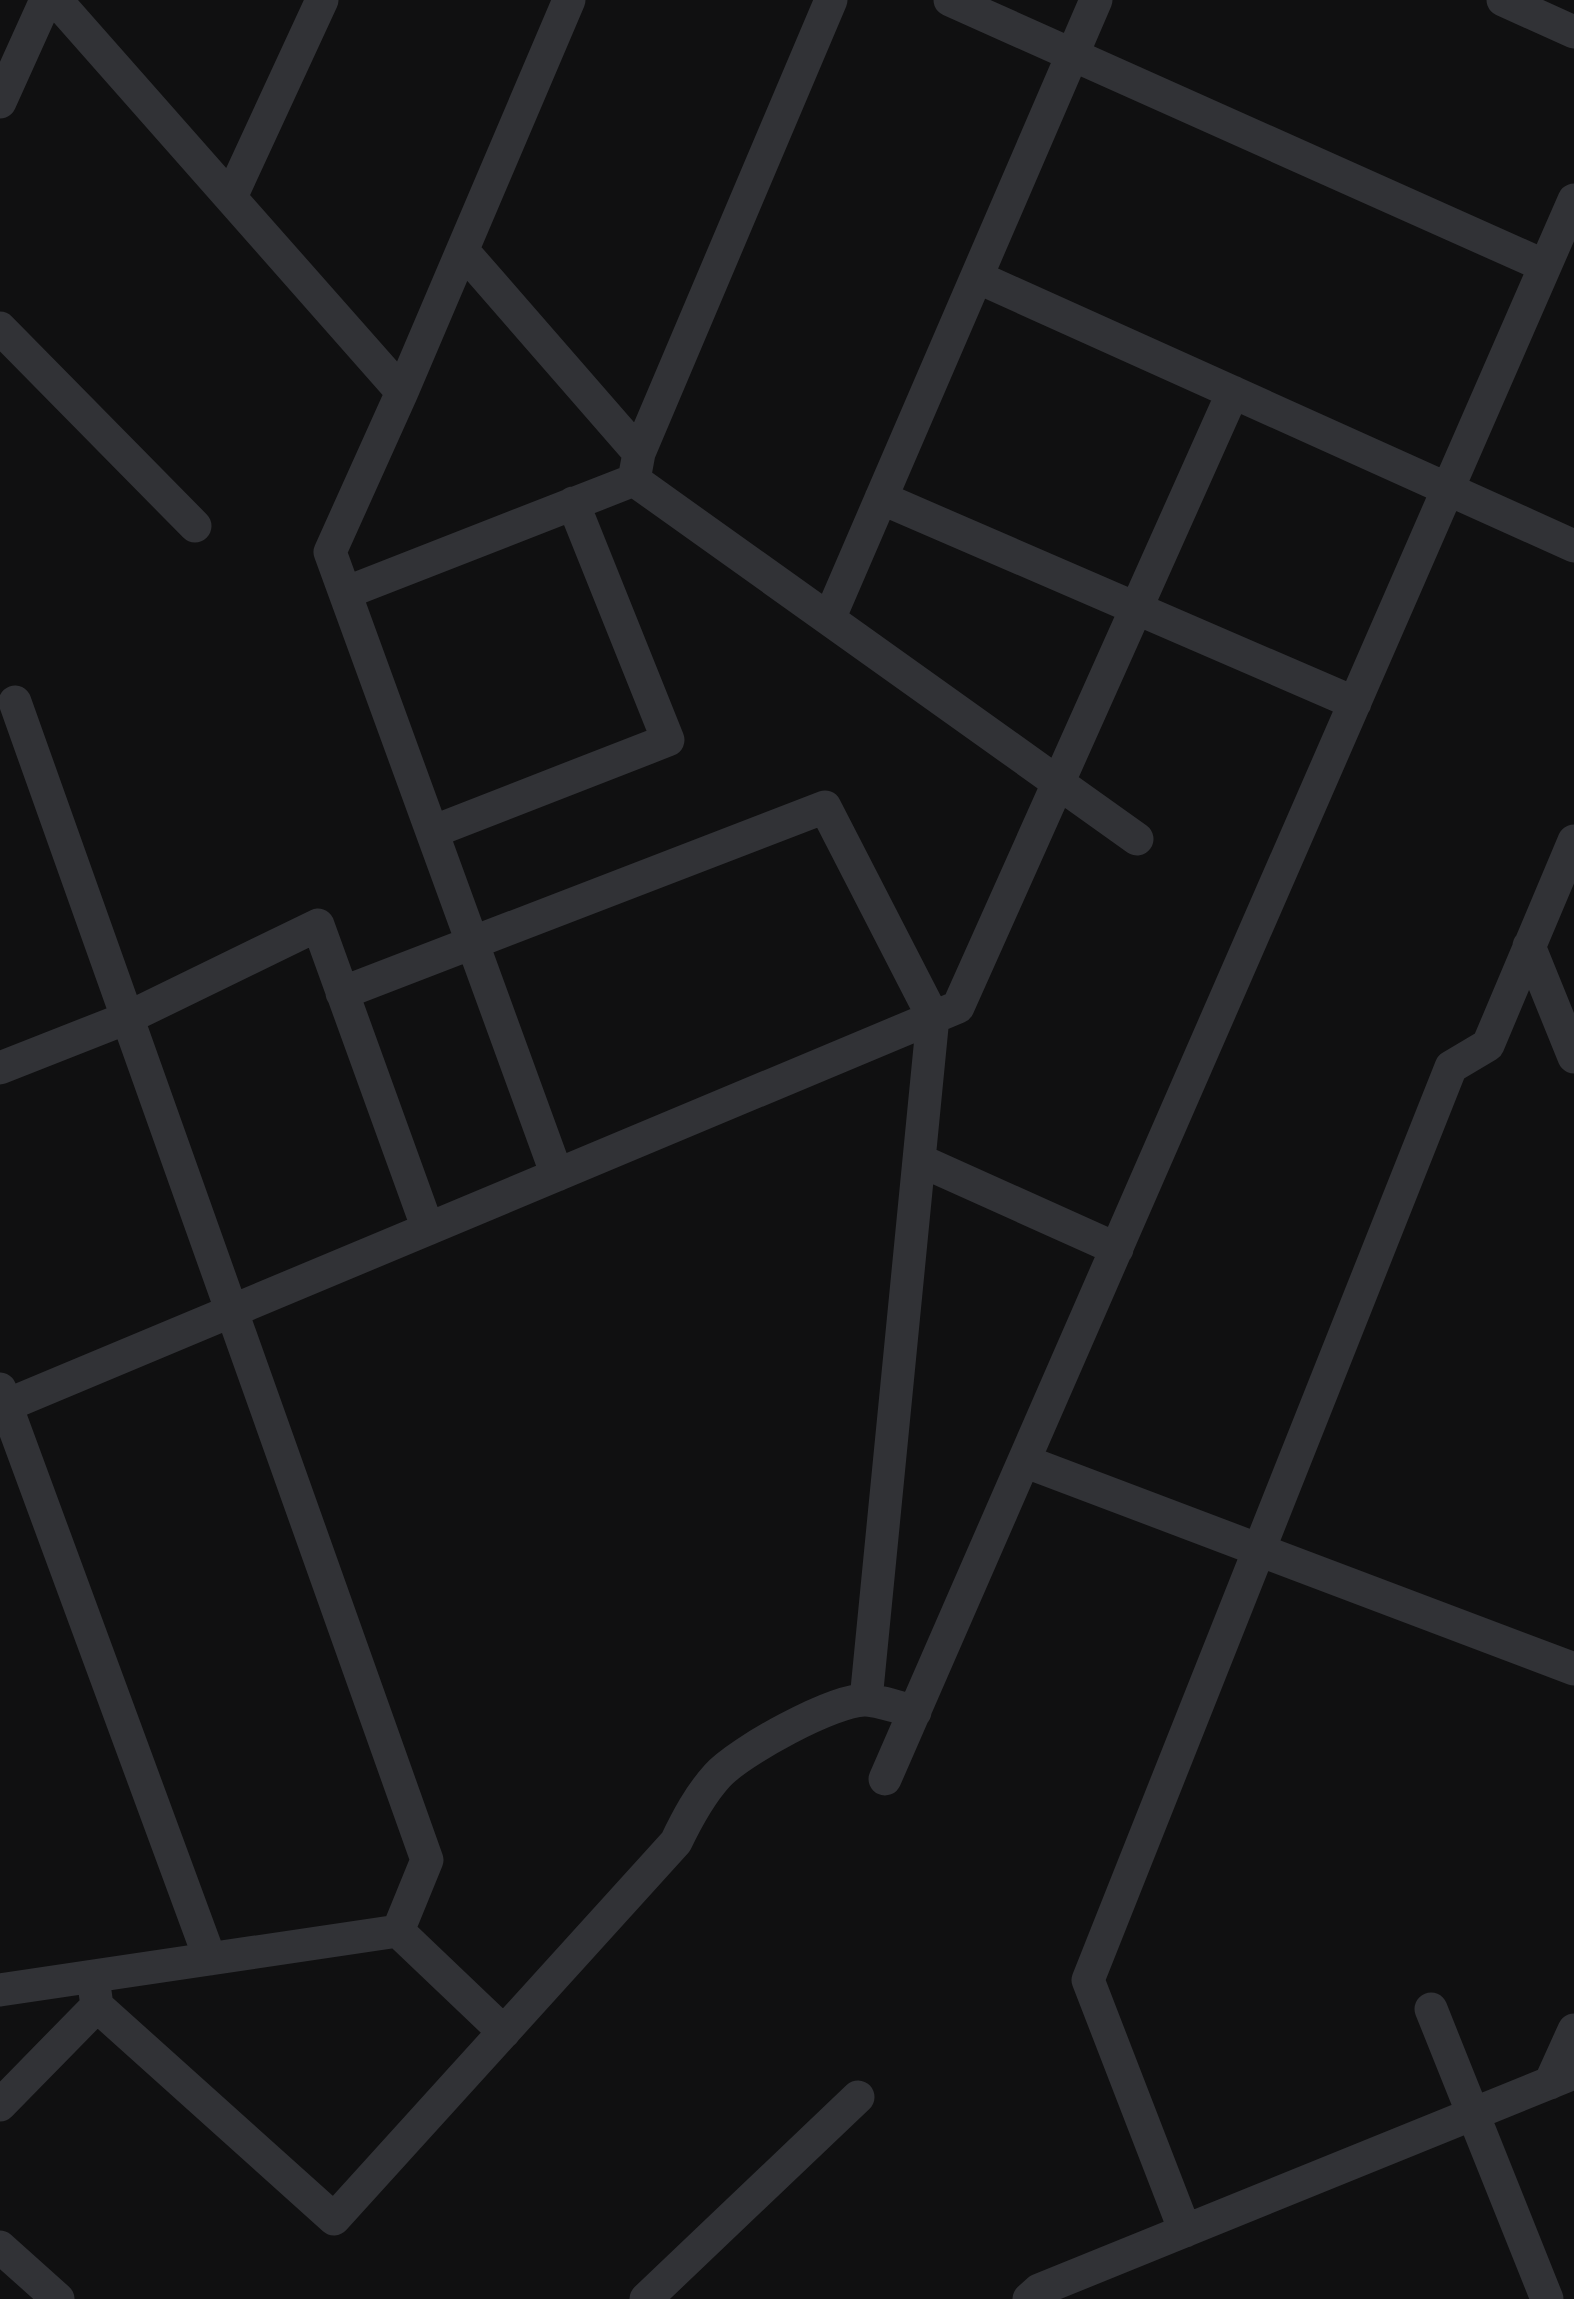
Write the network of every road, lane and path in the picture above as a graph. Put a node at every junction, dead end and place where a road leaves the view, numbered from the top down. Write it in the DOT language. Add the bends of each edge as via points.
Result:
graph roads {
  1 [pos="46,0"];
  2 [pos="56,0"];
  3 [pos="322,0"];
  4 [pos="569,0"];
  5 [pos="831,0"];
  6 [pos="950,0"];
  7 [pos="1096,0"];
  8 [pos="1503,0"];
  9 [pos="1574,32"];
  10 [pos="1072,55"];
  11 [pos="0,102"];
  12 [pos="231,197"];
  13 [pos="1574,201"];
  14 [pos="463,250"];
  15 [pos="1545,266"];
  16 [pos="976,277"];
  17 [pos="0,328"];
  18 [pos="402,392"];
  19 [pos="1233,392"];
  20 [pos="636,467"];
  21 [pos="1448,489"];
  22 [pos="881,498"];
  23 [pos="573,503"];
  24 [pos="195,526"];
  25 [pos="1574,546"];
  26 [pos="345,593"];
  27 [pos="1137,609"];
  28 [pos="829,619"];
  29 [pos="15,702"];
  30 [pos="1355,704"];
  31 [pos="1058,783"];
  32 [pos="432,832"];
  33 [pos="1137,839"];
  34 [pos="1574,841"];
  35 [pos="472,943"];
  36 [pos="1529,946"];
  37 [pos="342,993"];
  38 [pos="933,1017"];
  39 [pos="127,1018"];
  40 [pos="1574,1057"];
  41 [pos="0,1068"];
  42 [pos="919,1160"];
  43 [pos="557,1175"];
  44 [pos="428,1229"];
  45 [pos="1117,1249"];
  46 [pos="231,1311"];
  47 [pos="2,1401"];
  48 [pos="1024,1461"];
  49 [pos="1259,1550"];
  50 [pos="1572,1662"];
  51 [pos="866,1700"];
  52 [pos="915,1712"];
  53 [pos="885,1779"];
  54 [pos="398,1931"];
  55 [pos="210,1959"];
  56 [pos="0,1990"];
  57 [pos="95,1991"];
  58 [pos="1431,2009"];
  59 [pos="1574,2030"];
  60 [pos="504,2032"];
  61 [pos="1562,2078"];
  62 [pos="858,2097"];
  63 [pos="0,2105"];
  64 [pos="1473,2114"];
  65 [pos="1185,2231"];
  66 [pos="0,2247"];
  67 [pos="42,2294"];
  68 [pos="1039,2296"];
  69 [pos="646,2299"];
  70 [pos="1547,2299"];
  1 -- 11 [label="street"];
  2 -- 12 [label="street"];
  3 -- 12 [label="street"];
  4 -- 14 [label="street"];
  5 -- 20 [label="street"];
  6 -- 10 [label="street"];
  7 -- 10 [label="street"];
  8 -- 9 [label="street"];
  10 -- 15 [label="street"];
  10 -- 16 [label="street"];
  12 -- 18 [label="street"];
  13 -- 15 [label="street"];
  14 -- 18 [label="street"];
  14 -- 20 [label="street"];
  15 -- 21 [label="street"];
  16 -- 19 [label="street"];
  16 -- 22 [label="street"];
  17 -- 24 [label="street"];
  18 -- 26 [label="street" via="330,552"];
  19 -- 21 [label="street"];
  19 -- 27 [label="street"];
  20 -- 23 [label="street"];
  20 -- 28 [label="street"];
  21 -- 25 [label="street"];
  21 -- 30 [label="street"];
  22 -- 27 [label="street"];
  22 -- 28 [label="street"];
  23 -- 26 [label="street"];
  23 -- 32 [label="street" via="668,740"];
  26 -- 32 [label="street"];
  27 -- 30 [label="street"];
  27 -- 31 [label="street"];
  28 -- 31 [label="street"];
  29 -- 39 [label="street"];
  30 -- 45 [label="street"];
  31 -- 33 [label="street"];
  31 -- 38 [label="street" via="958,1007"];
  32 -- 35 [label="street"];
  34 -- 36 [label="street"];
  35 -- 37 [label="street"];
  35 -- 38 [label="street" via="825,807"];
  35 -- 43 [label="street"];
  36 -- 40 [label="street"];
  36 -- 49 [label="street" via="1488,1044 1451,1067"];
  37 -- 39 [label="street" via="318,925"];
  37 -- 44 [label="street"];
  38 -- 42 [label="street"];
  38 -- 43 [label="street"];
  39 -- 41 [label="street"];
  39 -- 46 [label="street"];
  42 -- 45 [label="street"];
  42 -- 51 [label="street"];
  43 -- 44 [label="street"];
  44 -- 46 [label="street"];
  45 -- 48 [label="street"];
  46 -- 47 [label="street"];
  46 -- 54 [label="street" via="427,1860"];
  47 -- 55 [label="street"];
  48 -- 49 [label="street"];
  48 -- 52 [label="street"];
  49 -- 50 [label="street"];
  49 -- 65 [label="street" via="1088,1980"];
  51 -- 52 [label="street"];
  51 -- 60 [label="street" via="823,1710 718,1774 693,1807 676,1842"];
  52 -- 53 [label="street"];
  54 -- 55 [label="street"];
  54 -- 60 [label="street"];
  55 -- 57 [label="street"];
  56 -- 57 [label="street"];
  57 -- 60 [label="street" via="334,2219"];
  57 -- 63 [label="street"];
  58 -- 64 [label="street"];
  59 -- 61 [label="street"];
  61 -- 64 [label="street"];
  62 -- 69 [label="street"];
  64 -- 65 [label="street"];
  64 -- 70 [label="street"];
  65 -- 68 [label="street"];
  66 -- 67 [label="street"];
}
